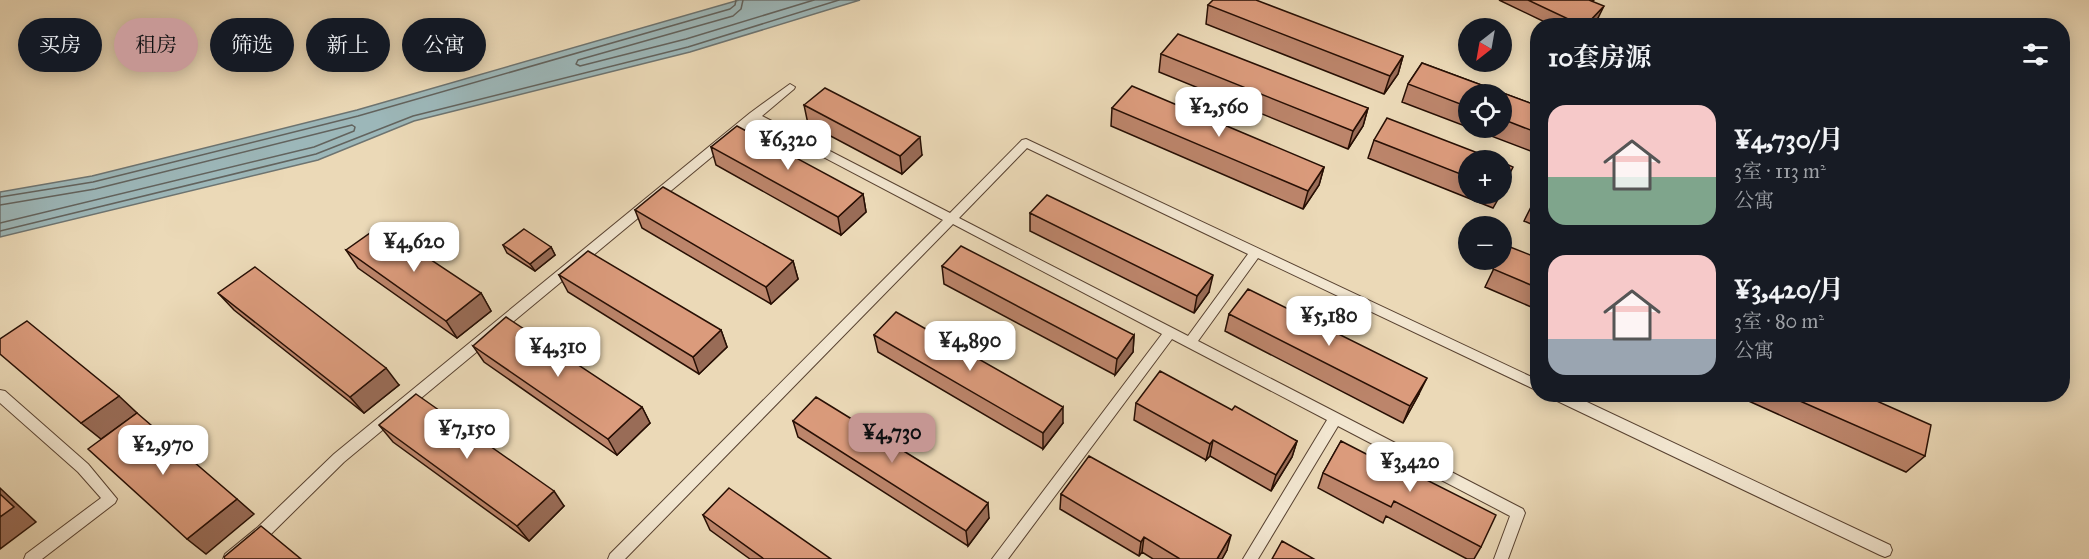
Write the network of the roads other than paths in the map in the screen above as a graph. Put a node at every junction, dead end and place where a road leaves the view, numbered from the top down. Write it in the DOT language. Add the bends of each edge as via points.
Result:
graph roads {
  1 [pos="790,87"];
  2 [pos="754,116"];
  3 [pos="950,220"];
  4 [pos="1256,252"];
  5 [pos="1170,333"];
  6 [pos="1190,343"];
  7 [pos="1530,382"];
  8 [pos="0,395"];
  9 [pos="1573,402"];
  10 [pos="1336,418"];
  11 [pos="1885,550"];
  12 [pos="31,559"];
  13 [pos="230,559"];
  14 [pos="615,559"];
  15 [pos="999,559"];
  16 [pos="1250,559"];
  17 [pos="1501,559"];
  1 -- 2 [label="lane"];
  2 -- 3 [label="lane"];
  2 -- 13 [label="lane" via="339,458"];
  3 -- 4 [label="lane" via="1026,143"];
  3 -- 5 [label="lane"];
  3 -- 14 [label="lane"];
  4 -- 6 [label="lane"];
  4 -- 7 [label="lane"];
  5 -- 6 [label="lane"];
  5 -- 15 [label="lane"];
  6 -- 10 [label="lane"];
  8 -- 12 [label="lane" via="83,468 110,499"];
  9 -- 11 [label="lane"];
  10 -- 16 [label="lane"];
  10 -- 17 [label="lane" via="1518,513"];
}
